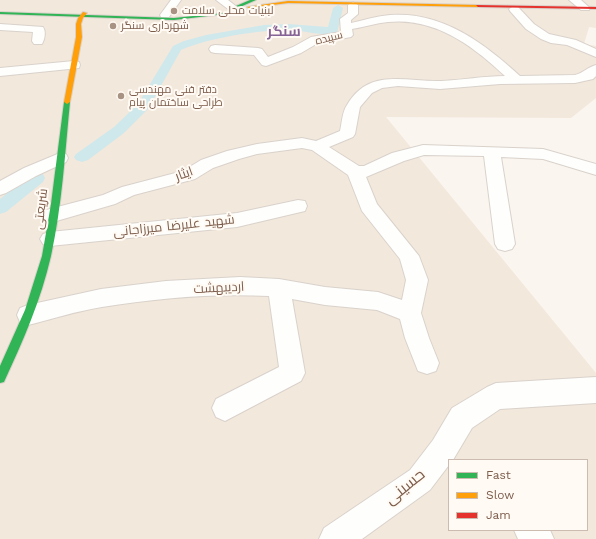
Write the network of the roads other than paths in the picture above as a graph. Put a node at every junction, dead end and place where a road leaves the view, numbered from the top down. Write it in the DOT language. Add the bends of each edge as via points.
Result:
graph roads {
  1 [pos="176,0"];
  2 [pos="221,0"];
  3 [pos="393,2"];
  4 [pos="353,3"];
  5 [pos="251,5"];
  6 [pos="584,6"];
  7 [pos="0,9"];
  8 [pos="233,9"];
  9 [pos="514,9"];
  10 [pos="5,13"];
  11 [pos="83,15"];
  12 [pos="165,16"];
  13 [pos="108,18"];
  14 [pos="0,23"];
  15 [pos="0,27"];
  16 [pos="346,27"];
  17 [pos="85,31"];
  18 [pos="38,41"];
  19 [pos="215,49"];
  20 [pos="596,53"];
  21 [pos="74,65"];
  22 [pos="596,68"];
  23 [pos="0,72"];
  24 [pos="516,79"];
  25 [pos="317,146"];
  26 [pos="492,152"];
  27 [pos="60,158"];
  28 [pos="596,170"];
  29 [pos="356,172"];
  30 [pos="0,189"];
  31 [pos="298,206"];
  32 [pos="53,214"];
  33 [pos="50,240"];
  34 [pos="505,244"];
  35 [pos="279,288"];
  36 [pos="410,313"];
  37 [pos="28,315"];
  38 [pos="427,363"];
  39 [pos="0,378"];
  40 [pos="596,390"];
  41 [pos="225,408"];
  42 [pos="448,455"];
  43 [pos="531,531"];
  44 [pos="335,539"];
  45 [pos="538,539"];
  1 -- 12 [label="street"];
  2 -- 8 [label="street"];
  3 -- 4 [label="main road"];
  3 -- 6 [label="main road"];
  4 -- 5 [label="main road" via="288,2"];
  4 -- 9 [label="main road"];
  4 -- 16 [label="street, سپیده" via="353,14 345,19"];
  5 -- 8 [label="main road" via="250,12 245,14"];
  6 -- 9 [label="main road" via="576,10"];
  7 -- 11 [label="main road"];
  8 -- 12 [label="main road"];
  8 -- 13 [label="main road" via="174,19"];
  9 -- 20 [label="street" via="525,23 545,36 553,40 564,40"];
  10 -- 11 [label="main road"];
  10 -- 14 [label="street"];
  11 -- 12 [label="main road"];
  11 -- 13 [label="main road"];
  11 -- 17 [label="main road, شریعتی" via="78,27"];
  13 -- 17 [label="main road"];
  15 -- 18 [label="street" via="39,29"];
  16 -- 19 [label="street, سپیده" via="348,34 314,40 297,50 266,62 258,52"];
  16 -- 24 [label="street" via="394,18 410,19 445,28 457,33"];
  17 -- 21 [label="main road, شریعتی"];
  21 -- 23 [label="street"];
  21 -- 27 [label="main road, شریعتی"];
  22 -- 24 [label="street" via="588,76 575,79"];
  24 -- 25 [label="street" via="440,85 398,82 379,84 367,90 353,106 347,134"];
  25 -- 29 [label="street"];
  25 -- 32 [label="street, ایثار" via="302,143 233,155 188,174 128,191 109,200"];
  26 -- 28 [label="street" via="543,154"];
  26 -- 29 [label="street" via="423,150 398,157 367,171"];
  26 -- 34 [label="street"];
  27 -- 30 [label="street"];
  27 -- 32 [label="main road, شریعتی"];
  29 -- 36 [label="street" via="368,206 409,256 417,280"];
  31 -- 33 [label="street, شهید علیرضا میرزاجانی" via="236,220"];
  32 -- 33 [label="main road, شریعتی"];
  33 -- 37 [label="main road, شریعتی"];
  35 -- 36 [label="street, اردیبهشت" via="378,302"];
  35 -- 37 [label="street, اردیبهشت" via="240,286 166,290 101,298"];
  35 -- 41 [label="street" via="292,372"];
  36 -- 38 [label="street"];
  37 -- 39 [label="main road, شریعتی"];
  40 -- 42 [label="street, حسینی" via="496,396 462,418"];
  42 -- 44 [label="street, حسینی" via="420,480"];
  43 -- 45 [label="street"];
}
